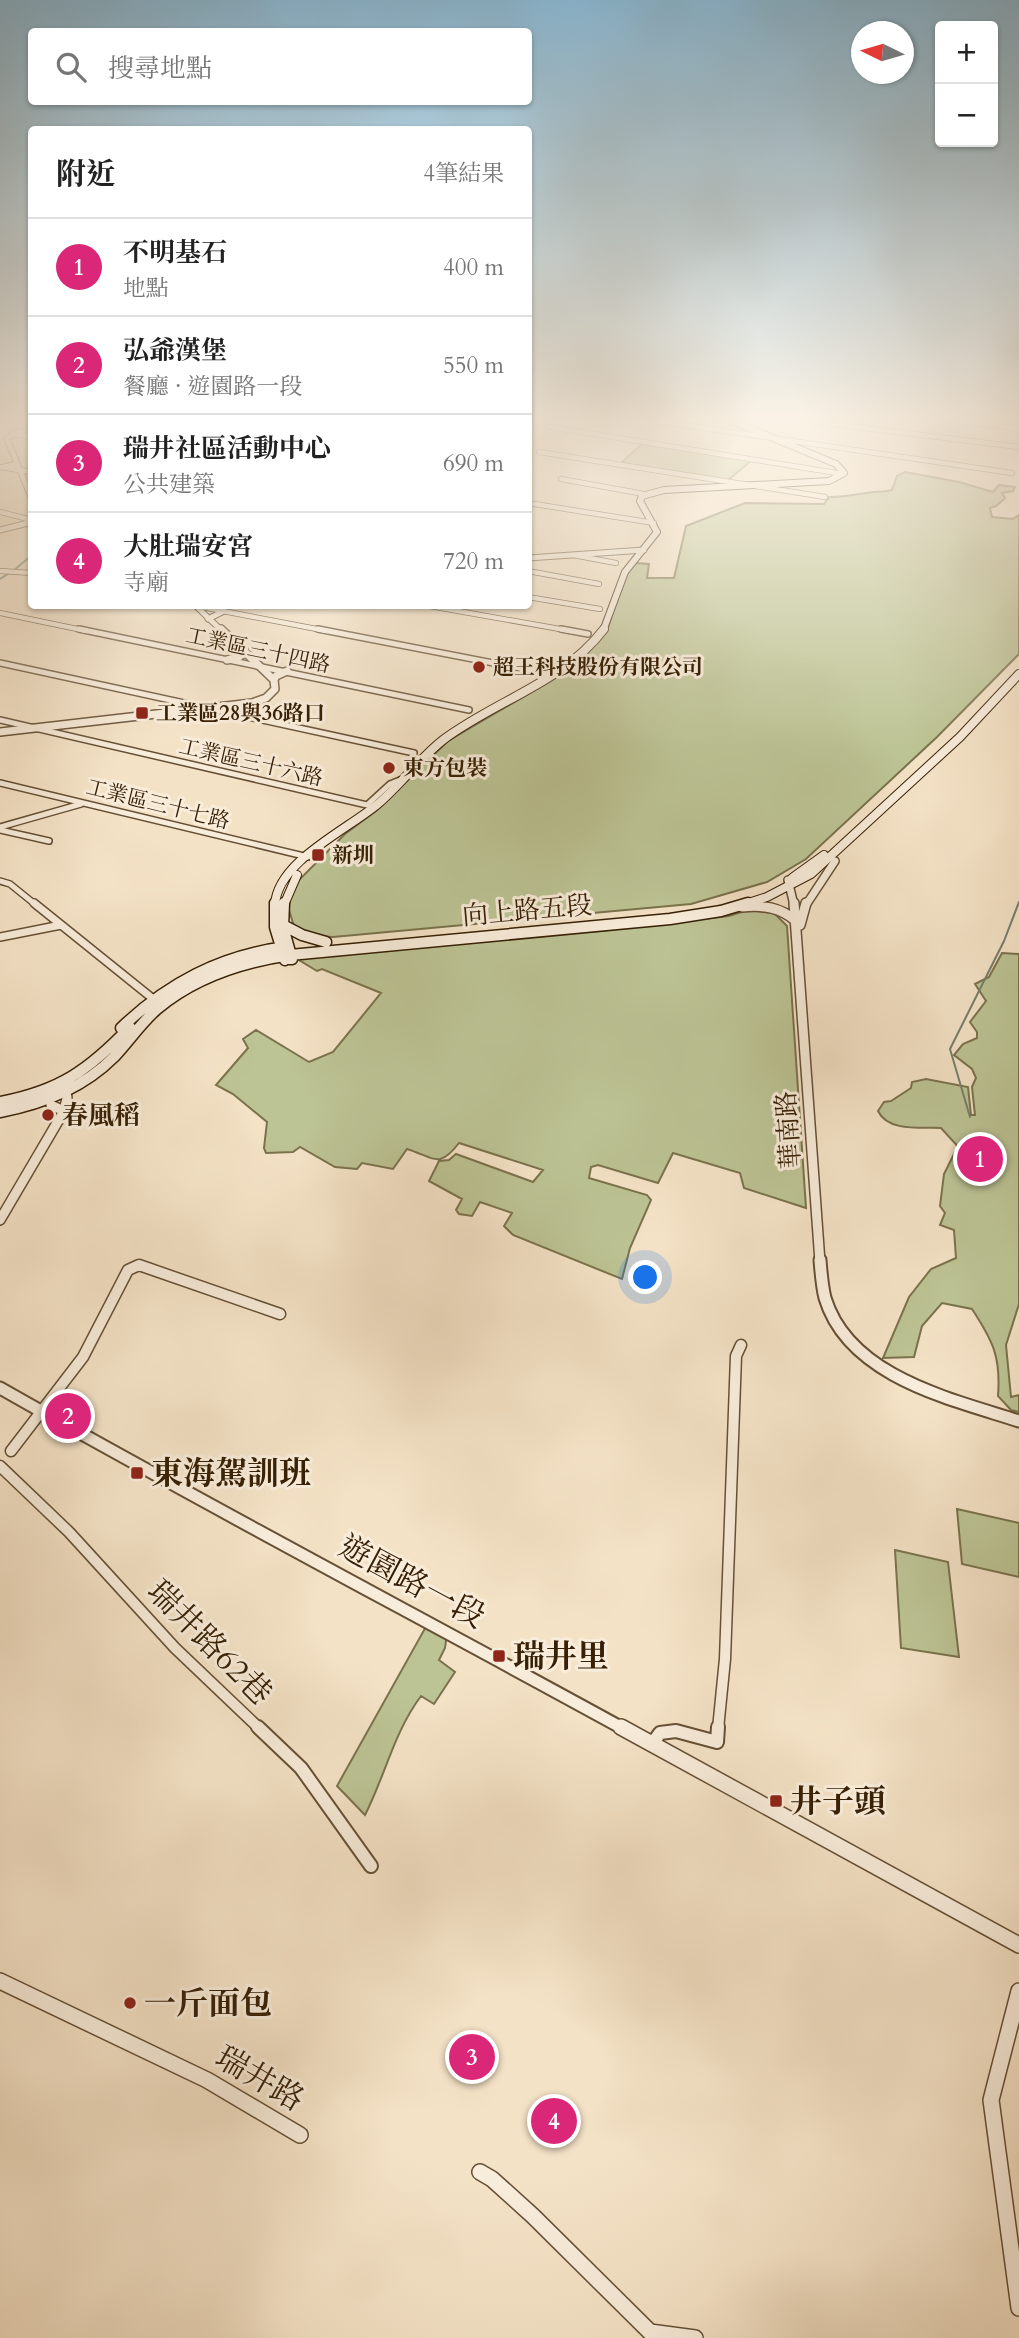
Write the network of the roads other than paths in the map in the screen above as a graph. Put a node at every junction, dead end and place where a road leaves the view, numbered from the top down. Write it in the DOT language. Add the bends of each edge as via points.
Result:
graph roads {
  1 [pos="656,530"];
  2 [pos="644,550"];
  3 [pos="601,557"];
  4 [pos="532,558"];
  5 [pos="616,563"];
  6 [pos="2,571"];
  7 [pos="532,572"];
  8 [pos="28,573"];
  9 [pos="599,584"];
  10 [pos="532,598"];
  11 [pos="199,609"];
  12 [pos="213,609"];
  13 [pos="447,609"];
  14 [pos="600,609"];
  15 [pos="224,611"];
  16 [pos="0,613"];
  17 [pos="208,619"];
  18 [pos="588,634"];
  19 [pos="245,651"];
  20 [pos="227,660"];
  21 [pos="0,663"];
  22 [pos="259,665"];
  23 [pos="1019,665"];
  24 [pos="287,671"];
  25 [pos="545,673"];
  26 [pos="1019,674"];
  27 [pos="274,680"];
  28 [pos="175,701"];
  29 [pos="239,704"];
  30 [pos="206,708"];
  31 [pos="469,710"];
  32 [pos="165,713"];
  33 [pos="233,714"];
  34 [pos="2,721"];
  35 [pos="64,725"];
  36 [pos="33,728"];
  37 [pos="0,731"];
  38 [pos="58,734"];
  39 [pos="414,753"];
  40 [pos="405,778"];
  41 [pos="0,783"];
  42 [pos="82,803"];
  43 [pos="0,828"];
  44 [pos="49,841"];
  45 [pos="308,857"];
  46 [pos="835,861"];
  47 [pos="0,881"];
  48 [pos="789,883"];
  49 [pos="742,907"];
  50 [pos="796,921"];
  51 [pos="61,925"];
  52 [pos="279,926"];
  53 [pos="0,937"];
  54 [pos="797,940"];
  55 [pos="326,942"];
  56 [pos="254,952"];
  57 [pos="286,953"];
  58 [pos="152,998"];
  59 [pos="65,1088"];
  60 [pos="0,1097"];
  61 [pos="0,1102"];
  62 [pos="51,1105"];
  63 [pos="64,1111"];
  64 [pos="0,1112"];
  65 [pos="0,1118"];
  66 [pos="0,1220"];
  67 [pos="280,1314"];
  68 [pos="741,1345"];
  69 [pos="0,1388"];
  70 [pos="41,1410"];
  71 [pos="1019,1422"];
  72 [pos="11,1451"];
  73 [pos="0,1466"];
  74 [pos="652,1744"];
  75 [pos="371,1866"];
  76 [pos="1019,1945"];
  77 [pos="0,1982"];
  78 [pos="1019,1991"];
  79 [pos="300,2135"];
  80 [pos="480,2172"];
  81 [pos="1019,2308"];
  82 [pos="695,2338"];
  1 -- 2 [label="main road"];
  2 -- 3 [label="street"];
  2 -- 40 [label="main road" via="625,572 605,628 589,649 553,677 459,729"];
  3 -- 4 [label="street"];
  3 -- 5 [label="street"];
  6 -- 8 [label="street"];
  7 -- 9 [label="street"];
  10 -- 14 [label="street"];
  11 -- 17 [label="street"];
  12 -- 15 [label="street"];
  13 -- 18 [label="street"];
  15 -- 17 [label="street"];
  15 -- 25 [label="street"];
  16 -- 20 [label="street, 工業區三十四路"];
  17 -- 19 [label="street"];
  19 -- 20 [label="street"];
  19 -- 22 [label="street"];
  20 -- 22 [label="street, 工業區三十四路"];
  21 -- 28 [label="street"];
  22 -- 24 [label="street, 工業區三十四路"];
  22 -- 27 [label="street"];
  23 -- 48 [label="main road, 向上路五段" via="885,800"];
  24 -- 27 [label="street"];
  24 -- 31 [label="street, 工業區三十四路"];
  26 -- 48 [label="main road, 向上路五段" via="892,802 811,874"];
  27 -- 29 [label="street" via="276,687 270,695"];
  28 -- 30 [label="street"];
  28 -- 32 [label="street" via="176,708"];
  29 -- 30 [label="street"];
  29 -- 33 [label="street"];
  30 -- 32 [label="street"];
  30 -- 33 [label="street"];
  32 -- 35 [label="street"];
  33 -- 39 [label="street"];
  34 -- 36 [label="street, 工業區三十六路"];
  34 -- 37 [label="street"];
  35 -- 36 [label="street"];
  35 -- 38 [label="street"];
  36 -- 37 [label="street"];
  36 -- 38 [label="street, 工業區三十六路"];
  38 -- 40 [label="street, 工業區三十六路" via="367,805 390,784"];
  40 -- 45 [label="main road"];
  41 -- 42 [label="street, 工業區三十七路"];
  42 -- 43 [label="street"];
  42 -- 45 [label="street, 工業區三十七路"];
  43 -- 44 [label="street"];
  45 -- 52 [label="main road" via="287,889"];
  46 -- 54 [label="street" via="807,901"];
  47 -- 51 [label="street"];
  48 -- 50 [label="street, 華南路"];
  48 -- 57 [label="main road, 向上路五段" via="757,900 700,915"];
  49 -- 50 [label="street" via="775,908"];
  50 -- 54 [label="street, 華南路"];
  51 -- 53 [label="street"];
  51 -- 58 [label="street"];
  52 -- 55 [label="main road"];
  52 -- 56 [label="main road"];
  52 -- 57 [label="main road"];
  54 -- 71 [label="street, 華南路" via="819,1249 826,1300 836,1322 872,1361 910,1382"];
  56 -- 57 [label="main road, 向上路五段"];
  56 -- 58 [label="main road, 向上路五段" via="200,970"];
  57 -- 59 [label="main road, 向上路五段" via="179,998 90,1085"];
  58 -- 59 [label="main road, 向上路五段"];
  59 -- 60 [label="main road, 向上路五段"];
  59 -- 61 [label="main road, 向上路五段"];
  59 -- 62 [label="main road, 向上路五段"];
  59 -- 63 [label="street"];
  59 -- 64 [label="main road, 向上路五段"];
  62 -- 63 [label="street"];
  62 -- 65 [label="main road, 向上路五段"];
  63 -- 66 [label="street"];
  67 -- 70 [label="street" via="139,1265 128,1270 82,1357"];
  68 -- 74 [label="street" via="736,1356 720,1729 717,1742 669,1730"];
  69 -- 70 [label="street, 遊園路一段"];
  70 -- 72 [label="street"];
  70 -- 74 [label="street, 遊園路一段"];
  73 -- 75 [label="street, 瑞井路62巷" via="69,1532 175,1648 301,1768"];
  74 -- 76 [label="street, 遊園路一段"];
  77 -- 79 [label="street, 瑞井路" via="207,2080"];
  78 -- 81 [label="street" via="991,2100"];
  80 -- 82 [label="street" via="533,2217 650,2332"];
}
